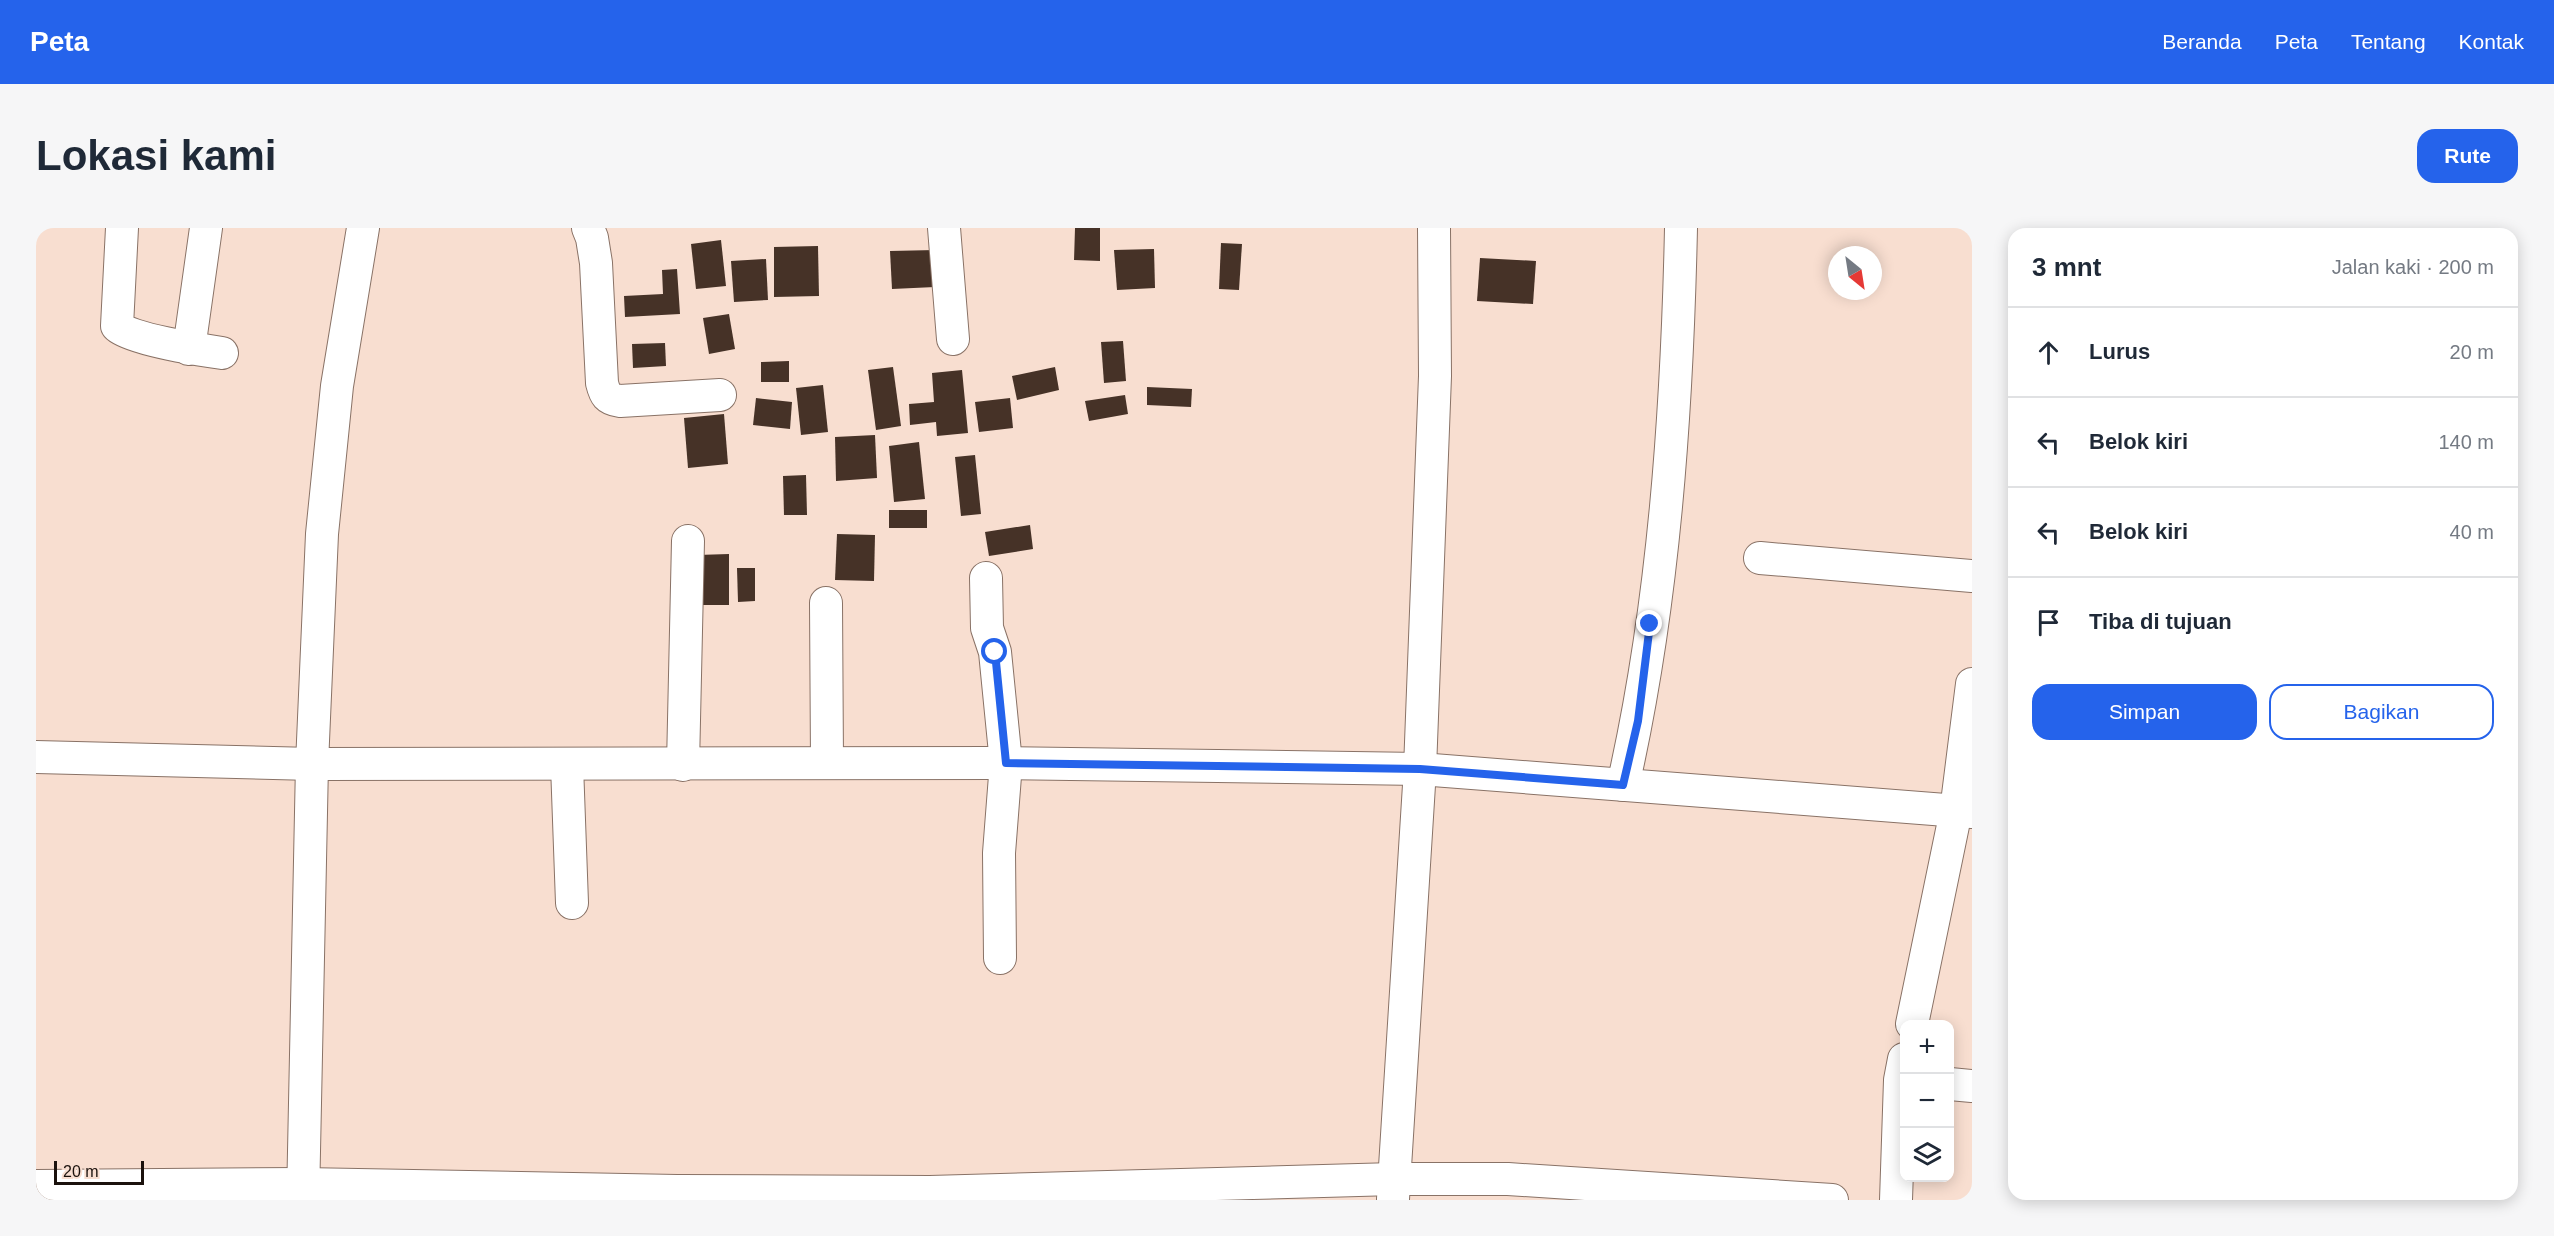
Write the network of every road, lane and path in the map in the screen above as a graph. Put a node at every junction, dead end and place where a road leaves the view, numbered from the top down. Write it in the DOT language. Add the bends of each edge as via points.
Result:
graph roads {
  1 [pos="122,228"];
  2 [pos="206,228"];
  3 [pos="363,228"];
  4 [pos="588,228"];
  5 [pos="944,228"];
  6 [pos="1434,228"];
  7 [pos="1681,228"];
  8 [pos="953,339"];
  9 [pos="189,349"];
  10 [pos="222,353"];
  11 [pos="720,394"];
  12 [pos="688,542"];
  13 [pos="1760,558"];
  14 [pos="1972,576"];
  15 [pos="986,578"];
  16 [pos="826,603"];
  17 [pos="1972,684"];
  18 [pos="36,757"];
  19 [pos="827,762"];
  20 [pos="1006,763"];
  21 [pos="312,764"];
  22 [pos="567,765"];
  23 [pos="683,765"];
  24 [pos="1420,769"];
  25 [pos="1623,785"];
  26 [pos="1964,812"];
  27 [pos="572,903"];
  28 [pos="1000,958"];
  29 [pos="1913,1020"];
  30 [pos="1903,1074"];
  31 [pos="1954,1084"];
  32 [pos="1972,1086"];
  33 [pos="36,1186"];
  34 [pos="1393,1190"];
  35 [pos="303,1192"];
  36 [pos="1832,1200"];
  37 [pos="1896,1200"];
  1 -- 9 [label="street" via="117,326 132,334"];
  2 -- 9 [label="street"];
  3 -- 21 [label="street" via="337,386 322,534"];
  4 -- 11 [label="street" via="596,263 605,394 610,400 620,401"];
  5 -- 8 [label="street"];
  6 -- 24 [label="street" via="1435,376"];
  7 -- 25 [label="street" via="1678,346 1666,511 1638,721"];
  9 -- 10 [label="street"];
  12 -- 23 [label="street"];
  13 -- 14 [label="street"];
  15 -- 20 [label="street" via="987,628 995,652"];
  16 -- 19 [label="street"];
  17 -- 26 [label="street"];
  18 -- 21 [label="street"];
  19 -- 20 [label="street"];
  19 -- 23 [label="street"];
  20 -- 24 [label="street"];
  20 -- 28 [label="street" via="999,853"];
  21 -- 22 [label="street"];
  21 -- 35 [label="street"];
  22 -- 23 [label="street"];
  22 -- 27 [label="street"];
  24 -- 25 [label="street"];
  24 -- 34 [label="street"];
  25 -- 26 [label="street"];
  26 -- 29 [label="street"];
  30 -- 37 [label="street"];
  31 -- 32 [label="street"];
  33 -- 35 [label="street"];
  34 -- 35 [label="street"];
  34 -- 36 [label="street" via="1508,1179"];
}
